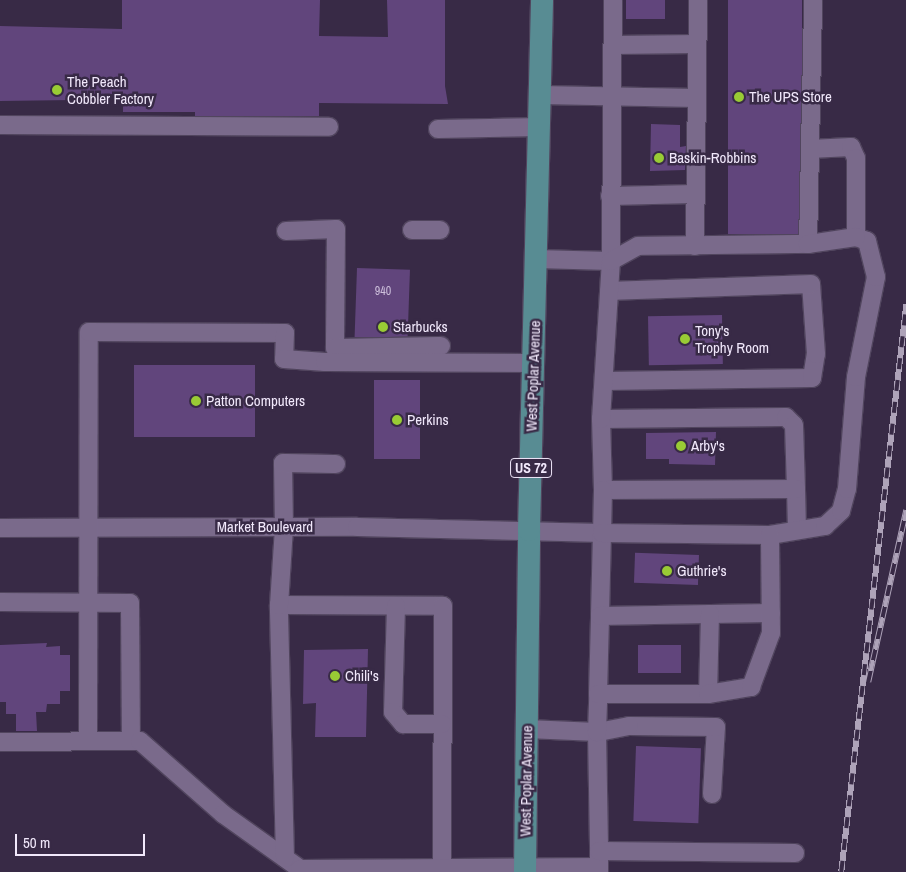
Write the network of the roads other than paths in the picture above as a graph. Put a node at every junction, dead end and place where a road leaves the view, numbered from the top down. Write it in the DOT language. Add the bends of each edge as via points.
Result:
graph roads {
  1 [pos="542,0"];
  2 [pos="613,0"];
  3 [pos="698,0"];
  4 [pos="813,0"];
  5 [pos="696,44"];
  6 [pos="613,45"];
  7 [pos="540,95"];
  8 [pos="610,97"];
  9 [pos="696,98"];
  10 [pos="0,124"];
  11 [pos="329,127"];
  12 [pos="540,127"];
  13 [pos="438,129"];
  14 [pos="810,149"];
  15 [pos="695,194"];
  16 [pos="610,196"];
  17 [pos="412,230"];
  18 [pos="440,230"];
  19 [pos="286,231"];
  20 [pos="856,237"];
  21 [pos="808,244"];
  22 [pos="695,246"];
  23 [pos="536,260"];
  24 [pos="611,261"];
  25 [pos="609,291"];
  26 [pos="441,346"];
  27 [pos="533,364"];
  28 [pos="604,380"];
  29 [pos="601,419"];
  30 [pos="336,464"];
  31 [pos="796,489"];
  32 [pos="603,490"];
  33 [pos="284,527"];
  34 [pos="0,528"];
  35 [pos="88,528"];
  36 [pos="529,530"];
  37 [pos="797,530"];
  38 [pos="602,533"];
  39 [pos="770,534"];
  40 [pos="0,602"];
  41 [pos="88,602"];
  42 [pos="279,605"];
  43 [pos="396,606"];
  44 [pos="771,613"];
  45 [pos="710,614"];
  46 [pos="600,616"];
  47 [pos="598,694"];
  48 [pos="708,694"];
  49 [pos="442,724"];
  50 [pos="527,729"];
  51 [pos="597,732"];
  52 [pos="88,741"];
  53 [pos="131,741"];
  54 [pos="0,742"];
  55 [pos="712,794"];
  56 [pos="795,853"];
  57 [pos="284,858"];
  58 [pos="599,863"];
  59 [pos="442,868"];
  60 [pos="525,870"];
  61 [pos="325,871"];
  1 -- 7 [label="main road, West Poplar Avenue / US 72"];
  2 -- 6 [label="street"];
  3 -- 5 [label="street"];
  4 -- 14 [label="street"];
  5 -- 6 [label="street"];
  5 -- 9 [label="street"];
  6 -- 8 [label="street"];
  7 -- 8 [label="street"];
  7 -- 12 [label="main road, West Poplar Avenue / US 72"];
  8 -- 9 [label="street"];
  8 -- 16 [label="street"];
  9 -- 15 [label="street"];
  10 -- 11 [label="street"];
  12 -- 13 [label="street"];
  12 -- 23 [label="main road, West Poplar Avenue / US 72"];
  14 -- 20 [label="street" via="851,147 856,158"];
  14 -- 21 [label="street"];
  15 -- 16 [label="street"];
  15 -- 22 [label="street"];
  16 -- 24 [label="street"];
  17 -- 18 [label="street"];
  19 -- 26 [label="street" via="336,229 335,348"];
  20 -- 21 [label="street"];
  20 -- 37 [label="street, Market Boulevard" via="867,241 876,276 856,377 847,489 841,510 825,526"];
  21 -- 22 [label="street"];
  22 -- 24 [label="street" via="638,246"];
  23 -- 24 [label="street"];
  23 -- 27 [label="main road, West Poplar Avenue / US 72"];
  24 -- 25 [label="street"];
  25 -- 28 [label="street"];
  25 -- 28 [label="street" via="811,284 816,354 812,378"];
  27 -- 35 [label="street" via="284,359 285,333 89,332"];
  27 -- 36 [label="main road, West Poplar Avenue / US 72"];
  28 -- 29 [label="street"];
  29 -- 31 [label="street" via="786,417 794,425"];
  29 -- 32 [label="street"];
  30 -- 33 [label="street" via="282,463"];
  31 -- 32 [label="street"];
  31 -- 37 [label="street"];
  32 -- 38 [label="street"];
  33 -- 35 [label="street, Market Boulevard"];
  33 -- 36 [label="street, Market Boulevard"];
  33 -- 42 [label="street"];
  34 -- 35 [label="street, Market Boulevard"];
  35 -- 41 [label="street"];
  36 -- 38 [label="street, Market Boulevard"];
  36 -- 50 [label="main road, West Poplar Avenue / US 72"];
  37 -- 39 [label="street, Market Boulevard"];
  38 -- 39 [label="street, Market Boulevard"];
  38 -- 46 [label="street"];
  39 -- 44 [label="street"];
  40 -- 41 [label="street"];
  41 -- 52 [label="street"];
  41 -- 53 [label="street" via="130,603"];
  42 -- 43 [label="street"];
  42 -- 57 [label="street"];
  43 -- 49 [label="street" via="392,712 403,724"];
  43 -- 49 [label="street" via="443,606"];
  44 -- 45 [label="street"];
  44 -- 48 [label="street" via="771,633 751,687"];
  45 -- 46 [label="street"];
  45 -- 48 [label="street"];
  46 -- 47 [label="street"];
  47 -- 48 [label="street"];
  47 -- 51 [label="street"];
  49 -- 59 [label="street"];
  50 -- 51 [label="street"];
  50 -- 60 [label="main road, West Poplar Avenue / US 72"];
  51 -- 55 [label="street" via="629,726 716,727"];
  51 -- 58 [label="street"];
  52 -- 53 [label="street"];
  52 -- 54 [label="street"];
  53 -- 57 [label="street" via="140,741 223,814"];
  56 -- 58 [label="street"];
  57 -- 61 [label="street" via="300,869"];
  58 -- 60 [label="street"];
  59 -- 60 [label="street"];
  59 -- 61 [label="street"];
}
